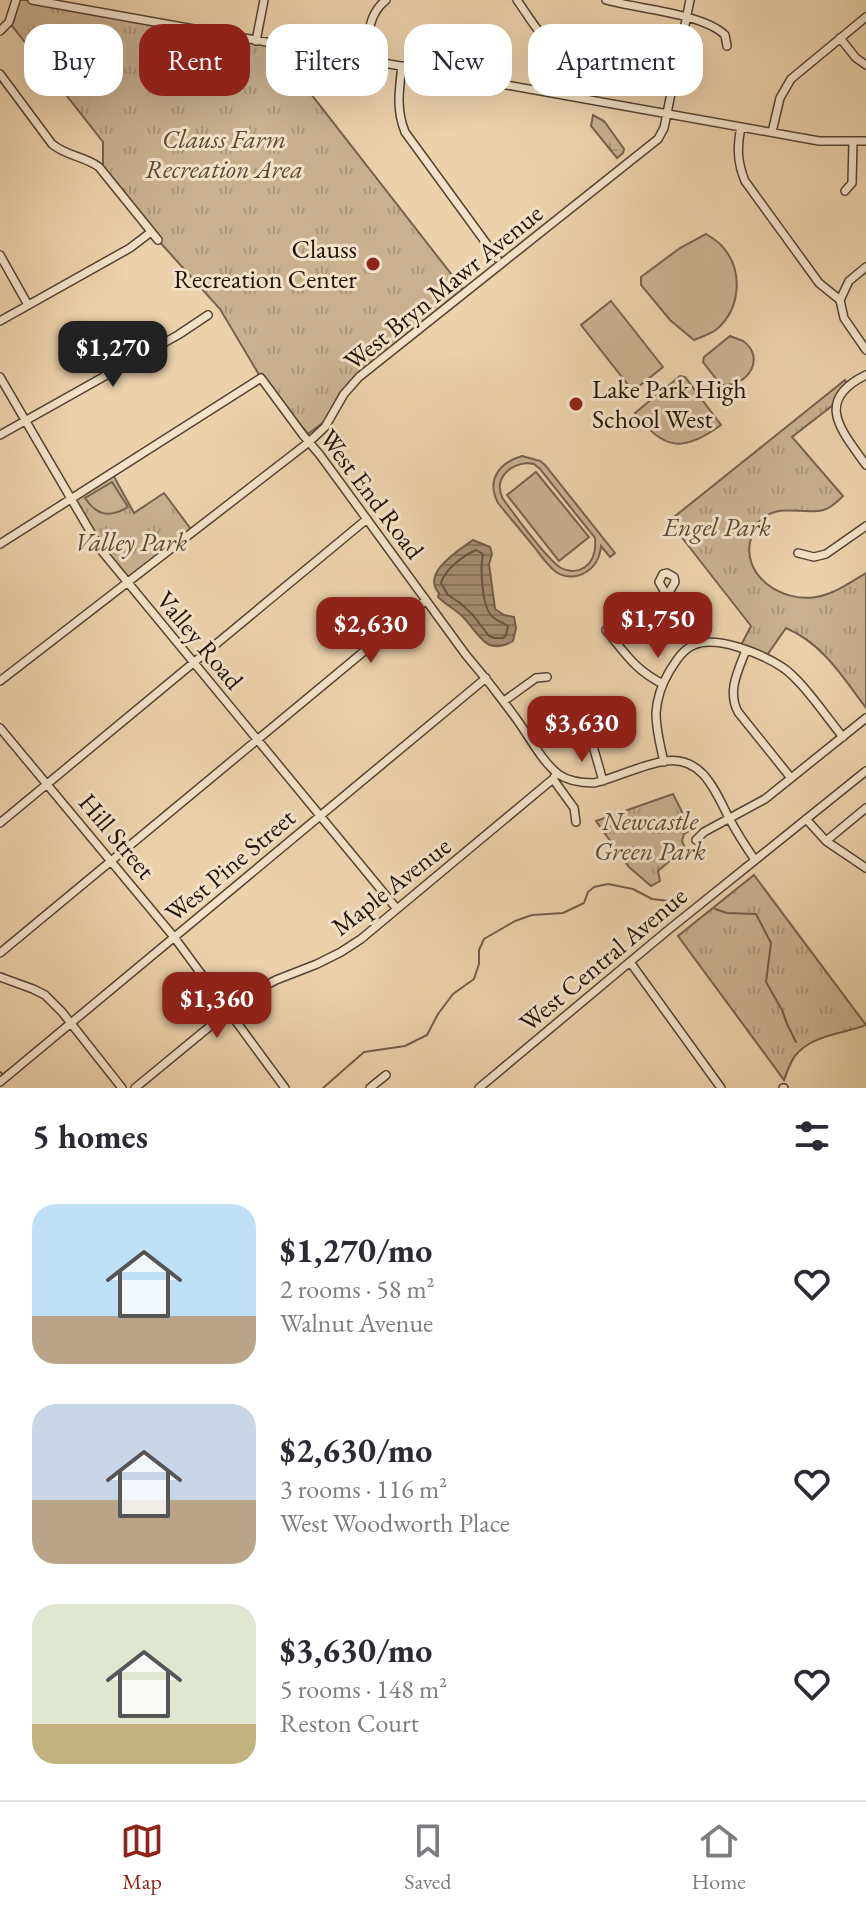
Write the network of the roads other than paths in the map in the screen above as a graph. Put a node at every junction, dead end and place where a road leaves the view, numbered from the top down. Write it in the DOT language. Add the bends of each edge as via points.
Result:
graph roads {
  1 [pos="16,0"];
  2 [pos="32,0"];
  3 [pos="86,0"];
  4 [pos="264,0"];
  5 [pos="386,0"];
  6 [pos="517,0"];
  7 [pos="606,0"];
  8 [pos="690,0"];
  9 [pos="616,1"];
  10 [pos="85,11"];
  11 [pos="686,17"];
  12 [pos="866,17"];
  13 [pos="370,24"];
  14 [pos="534,24"];
  15 [pos="685,24"];
  16 [pos="0,31"];
  17 [pos="840,38"];
  18 [pos="256,41"];
  19 [pos="266,43"];
  20 [pos="727,46"];
  21 [pos="388,64"];
  22 [pos="866,65"];
  23 [pos="402,66"];
  24 [pos="0,74"];
  25 [pos="512,85"];
  26 [pos="670,96"];
  27 [pos="666,114"];
  28 [pos="741,127"];
  29 [pos="772,132"];
  30 [pos="853,141"];
  31 [pos="866,141"];
  32 [pos="845,191"];
  33 [pos="151,232"];
  34 [pos="158,240"];
  35 [pos="0,255"];
  36 [pos="497,258"];
  37 [pos="866,267"];
  38 [pos="840,300"];
  39 [pos="28,305"];
  40 [pos="208,315"];
  41 [pos="0,321"];
  42 [pos="866,350"];
  43 [pos="866,375"];
  44 [pos="0,377"];
  45 [pos="25,421"];
  46 [pos="0,435"];
  47 [pos="309,442"];
  48 [pos="866,465"];
  49 [pos="71,499"];
  50 [pos="367,519"];
  51 [pos="866,526"];
  52 [pos="0,544"];
  53 [pos="798,553"];
  54 [pos="127,583"];
  55 [pos="667,596"];
  56 [pos="426,600"];
  57 [pos="606,630"];
  58 [pos="698,643"];
  59 [pos="746,650"];
  60 [pos="193,663"];
  61 [pos="547,677"];
  62 [pos="486,678"];
  63 [pos="0,681"];
  64 [pos="663,684"];
  65 [pos="504,701"];
  66 [pos="866,718"];
  67 [pos="0,728"];
  68 [pos="843,737"];
  69 [pos="257,739"];
  70 [pos="591,739"];
  71 [pos="664,762"];
  72 [pos="866,771"];
  73 [pos="555,776"];
  74 [pos="791,778"];
  75 [pos="603,781"];
  76 [pos="47,784"];
  77 [pos="866,808"];
  78 [pos="321,816"];
  79 [pos="730,819"];
  80 [pos="806,819"];
  81 [pos="576,822"];
  82 [pos="0,823"];
  83 [pos="696,840"];
  84 [pos="826,841"];
  85 [pos="111,860"];
  86 [pos="755,860"];
  87 [pos="866,868"];
  88 [pos="397,909"];
  89 [pos="174,937"];
  90 [pos="0,953"];
  91 [pos="630,962"];
  92 [pos="0,977"];
  93 [pos="228,1010"];
  94 [pos="71,1024"];
  95 [pos="386,1075"];
  96 [pos="0,1082"];
  97 [pos="281,1086"];
  98 [pos="122,1088"];
  99 [pos="135,1088"];
  100 [pos="370,1088"];
  101 [pos="479,1088"];
  102 [pos="721,1088"];
  1 -- 16 [label="street"];
  2 -- 10 [label="street"];
  3 -- 10 [label="street"];
  4 -- 18 [label="street"];
  5 -- 13 [label="street"];
  6 -- 14 [label="street"];
  7 -- 9 [label="street"];
  8 -- 11 [label="street, West Bryn Mawr Avenue"];
  9 -- 11 [label="street"];
  10 -- 18 [label="street"];
  11 -- 15 [label="street, West Bryn Mawr Avenue"];
  11 -- 20 [label="street" via="718,28"];
  12 -- 17 [label="street"];
  17 -- 22 [label="street"];
  17 -- 29 [label="street" via="791,79"];
  18 -- 19 [label="street"];
  21 -- 23 [label="street"];
  23 -- 36 [label="street" via="398,102 405,132"];
  24 -- 33 [label="street" via="52,144 99,167"];
  25 -- 27 [label="street"];
  26 -- 27 [label="street, West Bryn Mawr Avenue"];
  27 -- 28 [label="street"];
  27 -- 47 [label="street, West Bryn Mawr Avenue" via="658,139 359,377"];
  28 -- 29 [label="street"];
  28 -- 38 [label="street" via="737,148 745,181 819,283"];
  29 -- 30 [label="street"];
  30 -- 31 [label="street"];
  30 -- 32 [label="street" via="852,183"];
  33 -- 34 [label="street"];
  33 -- 39 [label="street"];
  35 -- 39 [label="street"];
  37 -- 38 [label="street" via="849,281"];
  38 -- 42 [label="street" via="844,318"];
  39 -- 41 [label="street"];
  40 -- 45 [label="street"];
  43 -- 48 [label="street" via="840,395 836,412 838,426"];
  44 -- 45 [label="street, Valley Road"];
  45 -- 46 [label="street"];
  45 -- 49 [label="street, Valley Road"];
  47 -- 49 [label="street, West End Road" via="261,378"];
  47 -- 50 [label="street, West End Road"];
  47 -- 54 [label="street, West Bryn Mawr Avenue"];
  49 -- 52 [label="street"];
  49 -- 54 [label="street, Valley Road"];
  50 -- 56 [label="street, West End Road"];
  50 -- 60 [label="street"];
  51 -- 53 [label="street" via="826,554"];
  54 -- 60 [label="street, Valley Road"];
  54 -- 63 [label="street, West Bryn Mawr Avenue"];
  55 -- 58 [label="street" via="690,623"];
  56 -- 62 [label="street, West End Road"];
  56 -- 69 [label="street"];
  57 -- 64 [label="street" via="637,668"];
  58 -- 59 [label="street" via="733,644"];
  58 -- 64 [label="street" via="678,657"];
  59 -- 68 [label="street" via="788,671"];
  59 -- 74 [label="street" via="732,693 734,703"];
  60 -- 69 [label="street, Valley Road"];
  60 -- 76 [label="street"];
  61 -- 65 [label="street" via="536,678"];
  62 -- 65 [label="street, West End Road"];
  62 -- 78 [label="street, West Pine Street"];
  64 -- 71 [label="street" via="656,725"];
  65 -- 73 [label="street, West End Road"];
  66 -- 68 [label="street"];
  67 -- 76 [label="street, Hill Street"];
  68 -- 74 [label="street"];
  69 -- 78 [label="street, Valley Road"];
  69 -- 85 [label="street"];
  70 -- 75 [label="street"];
  71 -- 75 [label="street"];
  71 -- 79 [label="street" via="701,771"];
  72 -- 80 [label="street, West Central Avenue"];
  73 -- 75 [label="street" via="583,783"];
  73 -- 81 [label="street, West End Road"];
  73 -- 88 [label="street, Maple Avenue"];
  74 -- 79 [label="street"];
  76 -- 82 [label="street"];
  76 -- 85 [label="street, Hill Street"];
  77 -- 84 [label="street"];
  78 -- 88 [label="street, Valley Road"];
  78 -- 89 [label="street, West Pine Street"];
  79 -- 83 [label="street"];
  79 -- 86 [label="street"];
  80 -- 84 [label="street"];
  80 -- 86 [label="street, West Central Avenue"];
  84 -- 87 [label="street"];
  85 -- 89 [label="street, Hill Street"];
  85 -- 90 [label="street"];
  86 -- 91 [label="street, West Central Avenue"];
  88 -- 93 [label="street, Maple Avenue" via="341,952 267,984"];
  89 -- 93 [label="street, Hill Street"];
  89 -- 94 [label="street, West Pine Street"];
  91 -- 101 [label="street, West Central Avenue"];
  91 -- 102 [label="street"];
  92 -- 94 [label="street" via="45,995"];
  93 -- 97 [label="street, Hill Street"];
  93 -- 99 [label="street, Maple Avenue"];
  94 -- 96 [label="street, West Pine Street"];
  94 -- 98 [label="street"];
  95 -- 100 [label="street"];
}
